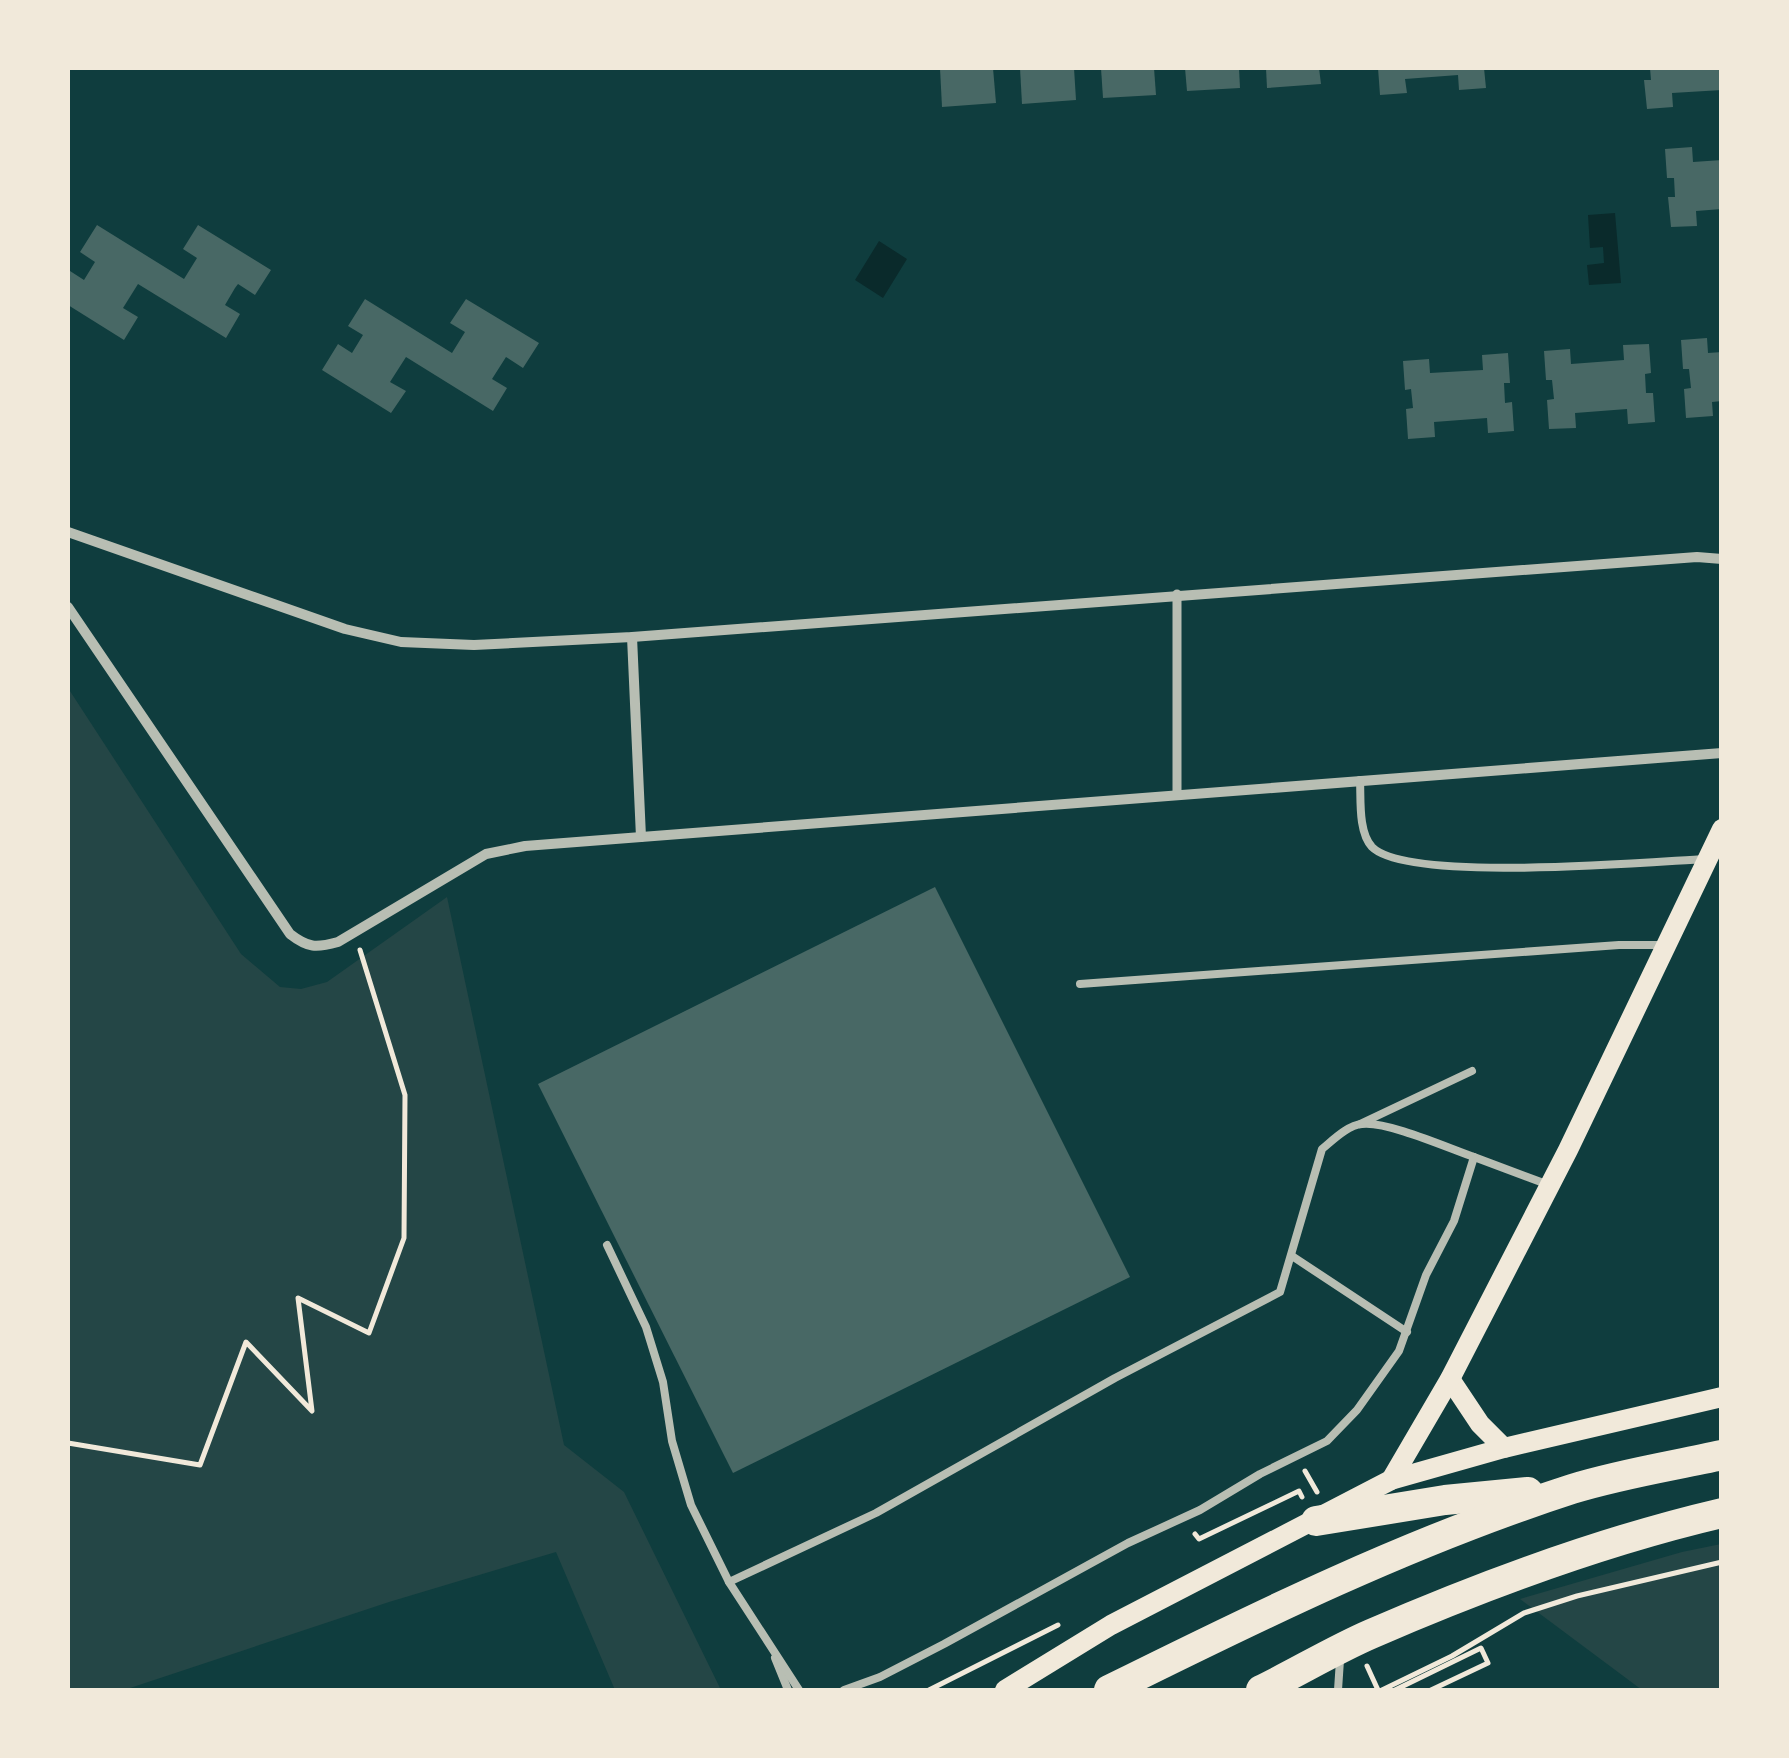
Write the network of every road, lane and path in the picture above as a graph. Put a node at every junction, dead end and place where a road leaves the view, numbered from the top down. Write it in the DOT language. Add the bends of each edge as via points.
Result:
graph roads {
  1 [pos="68,532"];
  2 [pos="1722,559"];
  3 [pos="1176,594"];
  4 [pos="68,607"];
  5 [pos="632,637"];
  6 [pos="1722,753"];
  7 [pos="1360,780"];
  8 [pos="1178,794"];
  9 [pos="1722,829"];
  10 [pos="641,838"];
  11 [pos="1708,859"];
  12 [pos="354,932"];
  13 [pos="1667,945"];
  14 [pos="1080,984"];
  15 [pos="1472,1071"];
  16 [pos="1360,1124"];
  17 [pos="1474,1158"];
  18 [pos="1550,1185"];
  19 [pos="607,1245"];
  20 [pos="1292,1256"];
  21 [pos="1407,1332"];
  22 [pos="1450,1379"];
  23 [pos="1722,1397"];
  24 [pos="68,1443"];
  25 [pos="1504,1448"];
  26 [pos="1722,1455"];
  27 [pos="1303,1467"];
  28 [pos="1391,1480"];
  29 [pos="1331,1486"];
  30 [pos="1576,1488"];
  31 [pos="1722,1512"];
  32 [pos="1316,1521"];
  33 [pos="1722,1562"];
  34 [pos="729,1582"];
  35 [pos="764,1636"];
  36 [pos="1340,1651"];
  37 [pos="788,1690"];
  38 [pos="799,1690"];
  39 [pos="844,1690"];
  40 [pos="1005,1690"];
  41 [pos="1109,1690"];
  42 [pos="1261,1690"];
  43 [pos="1338,1690"];
  44 [pos="1382,1690"];
  45 [pos="1396,1690"];
  46 [pos="1430,1690"];
  1 -- 5 [label="street" via="346,630 402,642"];
  2 -- 3 [label="street"];
  3 -- 5 [label="street"];
  3 -- 8 [label="street"];
  4 -- 12 [label="street" via="290,934 319,948"];
  5 -- 10 [label="street"];
  6 -- 7 [label="street"];
  7 -- 8 [label="street"];
  7 -- 11 [label="lane" via="1364,835 1390,856 1490,870"];
  8 -- 10 [label="street"];
  9 -- 11 [label="main road"];
  10 -- 12 [label="street" via="486,854"];
  11 -- 13 [label="main road"];
  12 -- 24 [label="path" via="405,1095 404,1238 369,1333 298,1298 312,1411 246,1342 200,1465"];
  13 -- 14 [label="lane"];
  13 -- 18 [label="main road"];
  15 -- 16 [label="lane"];
  16 -- 17 [label="lane" via="1388,1127"];
  16 -- 20 [label="lane" via="1322,1149"];
  17 -- 18 [label="lane"];
  17 -- 21 [label="lane"];
  18 -- 22 [label="main road"];
  19 -- 34 [label="lane" via="646,1327 691,1505"];
  20 -- 21 [label="lane"];
  20 -- 34 [label="lane" via="1280,1292 1260,1304 876,1513"];
  21 -- 39 [label="lane" via="1357,1410 1328,1441"];
  22 -- 25 [label="main road"];
  22 -- 28 [label="main road"];
  23 -- 25 [label="main road"];
  25 -- 28 [label="main road"];
  26 -- 30 [label="highway"];
  27 -- 29 [label="path" via="1317,1494"];
  28 -- 32 [label="main road"];
  30 -- 32 [label="highway"];
  30 -- 41 [label="highway" via="1432,1539 1283,1603"];
  31 -- 36 [label="highway" via="1569,1556"];
  32 -- 40 [label="main road" via="1112,1625"];
  33 -- 44 [label="path" via="1524,1613"];
  34 -- 35 [label="lane"];
  35 -- 37 [label="lane"];
  35 -- 38 [label="lane"];
  36 -- 42 [label="highway"];
  36 -- 43 [label="lane"];
  45 -- 46 [label="path" via="1481,1648 1488,1663"];
}
